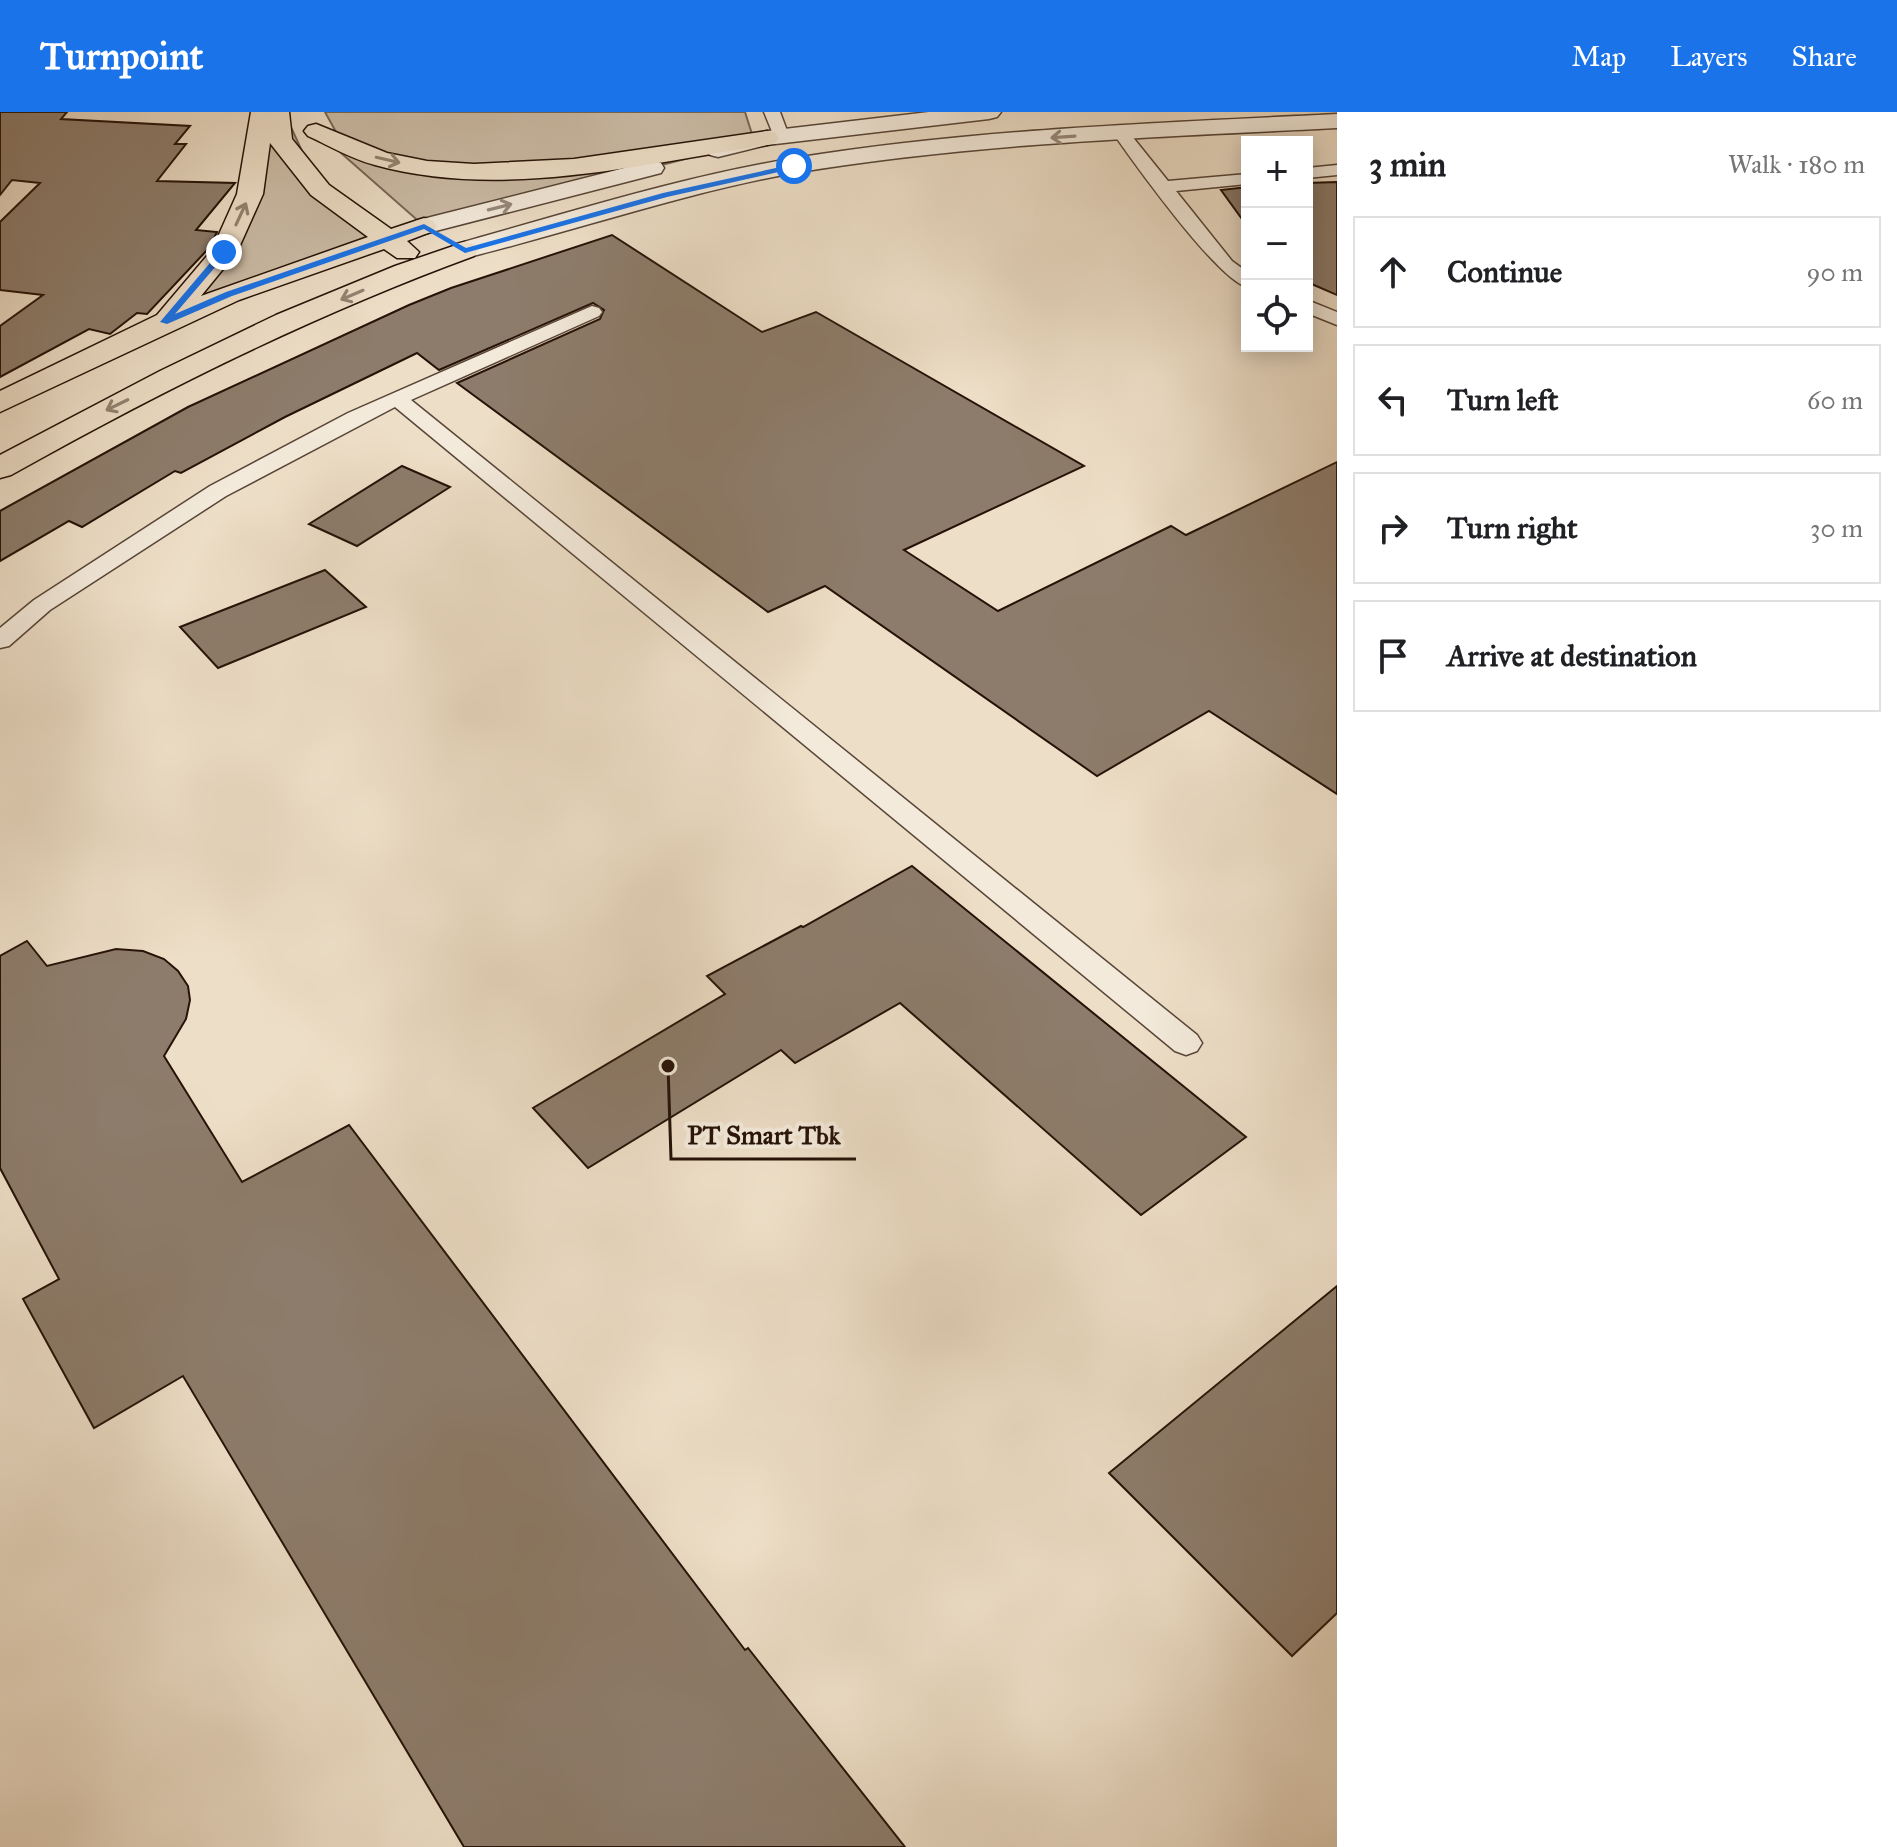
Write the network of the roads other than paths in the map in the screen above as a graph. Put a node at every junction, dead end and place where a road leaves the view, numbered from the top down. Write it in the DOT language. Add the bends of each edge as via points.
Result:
graph roads {
  1 [pos="263,112"];
  2 [pos="277,112"];
  3 [pos="772,112"];
  4 [pos="989,112"];
  5 [pos="314,121"];
  6 [pos="1337,121"];
  7 [pos="1121,133"];
  8 [pos="774,137"];
  9 [pos="1337,170"];
  10 [pos="1313,172"];
  11 [pos="1241,180"];
  12 [pos="362,182"];
  13 [pos="1163,187"];
  14 [pos="399,209"];
  15 [pos="424,226"];
  16 [pos="386,239"];
  17 [pos="465,250"];
  18 [pos="424,264"];
  19 [pos="1246,280"];
  20 [pos="1313,309"];
  21 [pos="592,312"];
  22 [pos="1337,319"];
  23 [pos="164,322"];
  24 [pos="398,399"];
  25 [pos="0,403"];
  26 [pos="0,468"];
  27 [pos="0,641"];
  28 [pos="1186,1043"];
  23 -- 1 [label="main road, one-way" via="224,252 250,194"];
  2 -- 16 [label="main road" via="280,140 320,190"];
  3 -- 8 [label="lane"];
  4 -- 8 [label="street"];
  5 -- 8 [label="main road, one-way" via="385,160 461,171 586,163"];
  5 -- 12 [label="main road" via="341,163"];
  6 -- 7 [label="street"];
  7 -- 13 [label="lane"];
  7 -- 17 [label="street, one-way" via="1000,141 794,166"];
  15 -- 8 [label="street, one-way"];
  9 -- 10 [label="lane"];
  11 -- 13 [label="lane"];
  13 -- 19 [label="lane" via="1226,265"];
  14 -- 15 [label="main road"];
  15 -- 16 [label="main road"];
  15 -- 17 [label="main road"];
  16 -- 18 [label="main road"];
  16 -- 23 [label="main road"];
  17 -- 18 [label="main road"];
  18 -- 26 [label="main road, one-way" via="305,314 94,416"];
  20 -- 22 [label="lane"];
  21 -- 24 [label="lane"];
  23 -- 25 [label="main road"];
  24 -- 27 [label="lane" via="218,491 42,605"];
  24 -- 28 [label="lane"];
}
